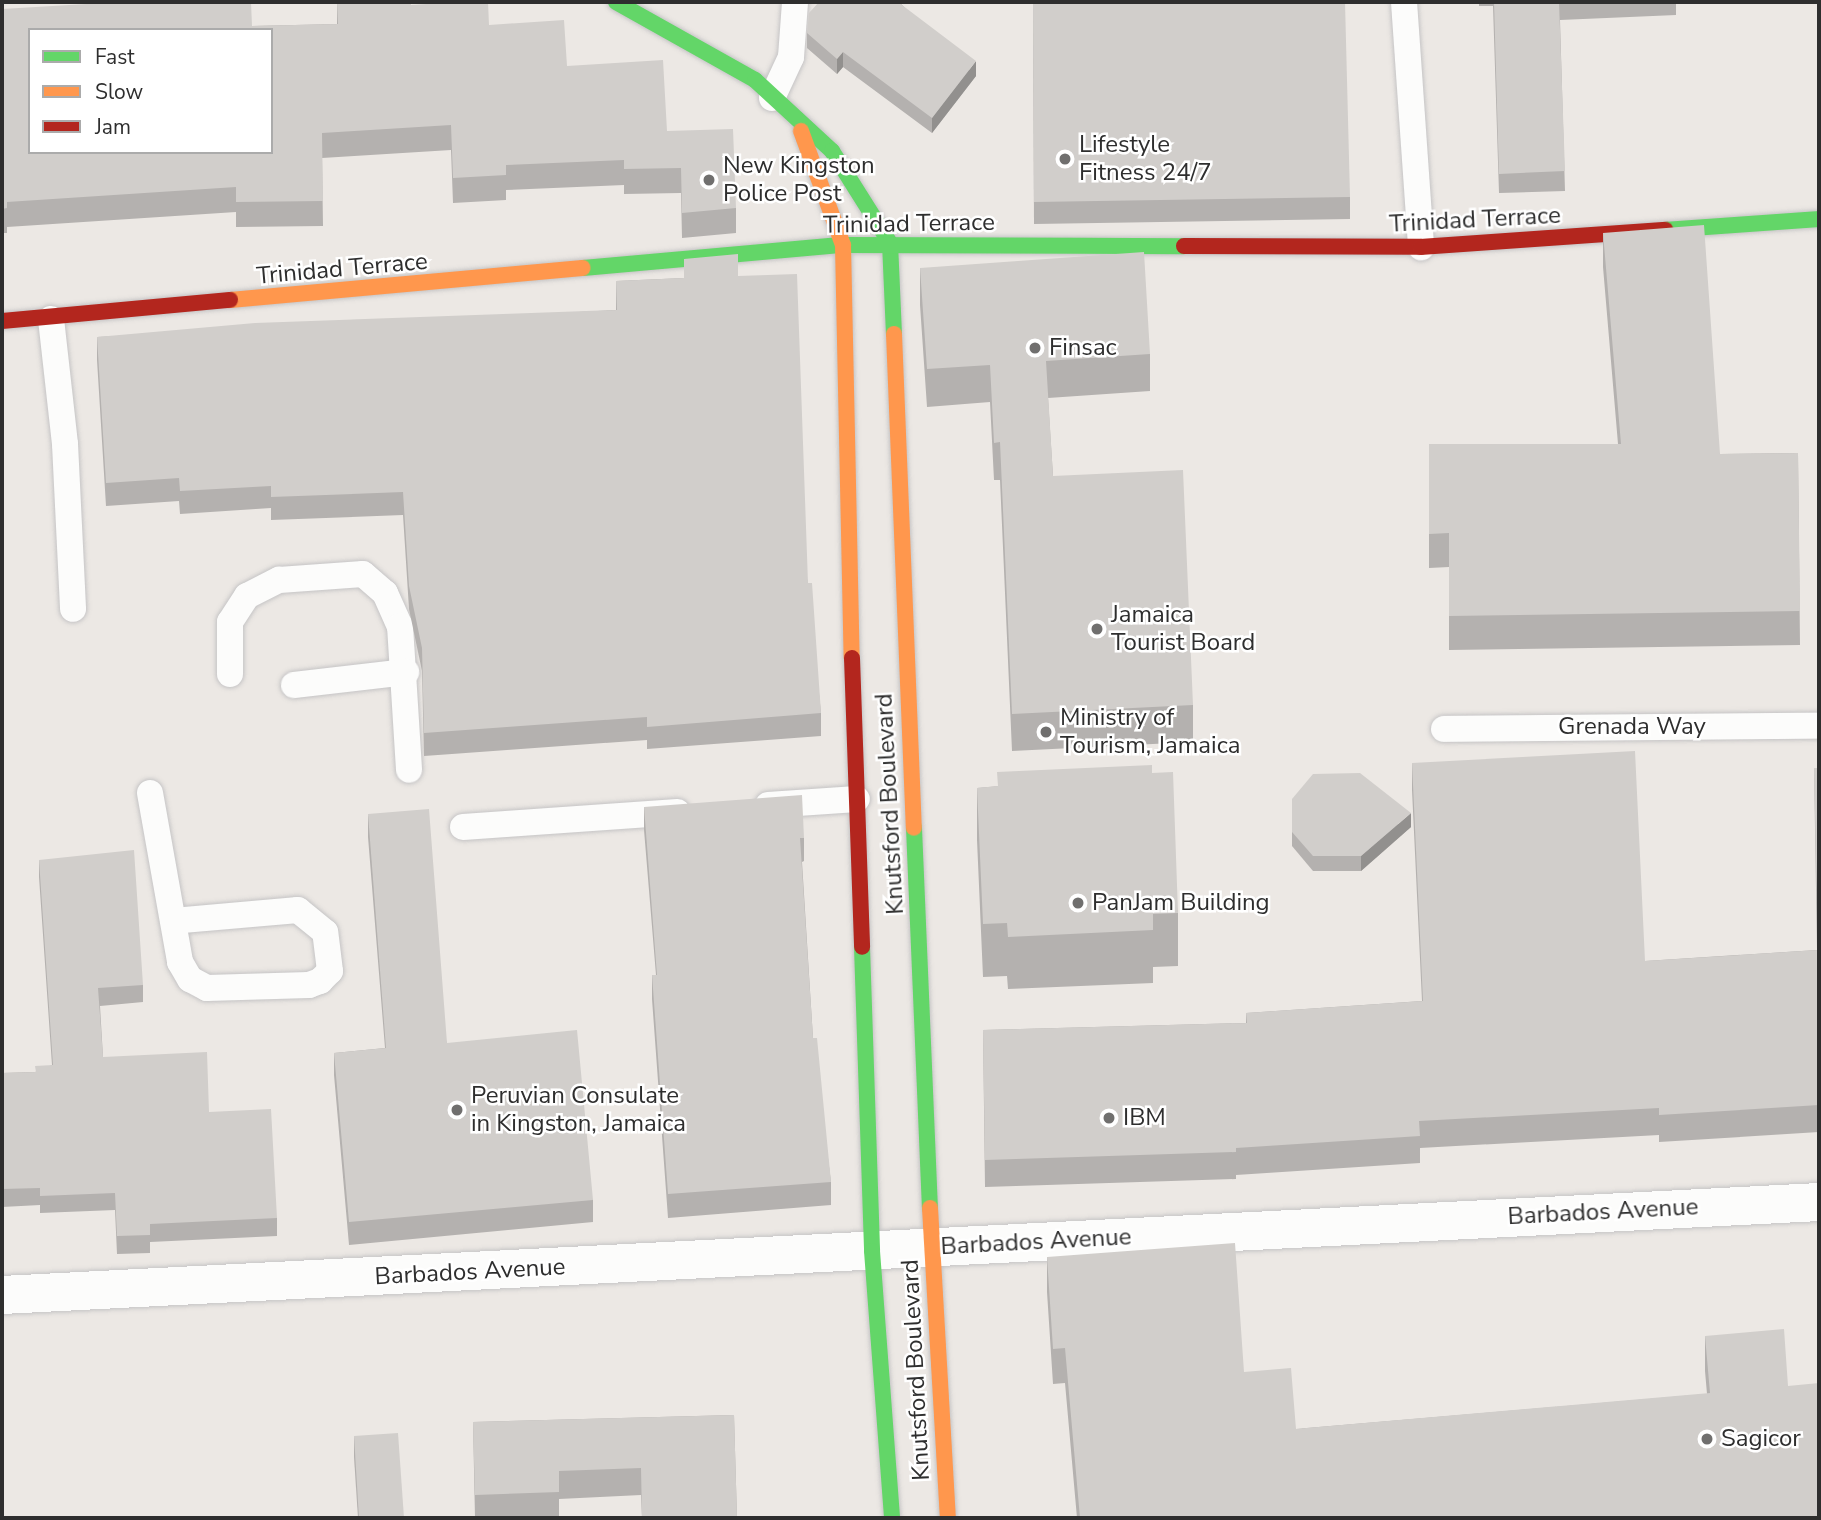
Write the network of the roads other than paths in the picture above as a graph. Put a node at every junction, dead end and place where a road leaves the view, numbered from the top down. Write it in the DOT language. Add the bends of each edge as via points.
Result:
graph roads {
  1 [pos="616,2"];
  2 [pos="660,2"];
  3 [pos="795,2"];
  4 [pos="1404,2"];
  5 [pos="648,17"];
  6 [pos="772,97"];
  7 [pos="796,119"];
  8 [pos="1819,219"];
  9 [pos="890,243"];
  10 [pos="843,245"];
  11 [pos="1421,247"];
  12 [pos="51,319"];
  13 [pos="2,321"];
  14 [pos="73,609"];
  15 [pos="406,672"];
  16 [pos="230,674"];
  17 [pos="294,685"];
  18 [pos="1819,726"];
  19 [pos="1444,729"];
  20 [pos="410,770"];
  21 [pos="150,793"];
  22 [pos="857,799"];
  23 [pos="748,806"];
  24 [pos="708,809"];
  25 [pos="463,827"];
  26 [pos="173,921"];
  27 [pos="1819,1202"];
  28 [pos="932,1248"];
  29 [pos="872,1251"];
  30 [pos="2,1295"];
  31 [pos="892,1518"];
  32 [pos="948,1518"];
  1 -- 5 [label="main road, Knutsford Boulevard"];
  2 -- 5 [label="main road"];
  3 -- 6 [label="lane" via="791,57"];
  4 -- 11 [label="lane"];
  5 -- 6 [label="main road, Knutsford Boulevard" via="755,80"];
  6 -- 7 [label="main road, Knutsford Boulevard"];
  7 -- 9 [label="main road, Knutsford Boulevard" via="832,151"];
  7 -- 10 [label="main road, Knutsford Boulevard"];
  8 -- 11 [label="main road, Trinidad Terrace"];
  9 -- 10 [label="main road, Trinidad Terrace"];
  9 -- 11 [label="main road, Trinidad Terrace"];
  9 -- 28 [label="main road, Knutsford Boulevard"];
  10 -- 12 [label="main road, Trinidad Terrace"];
  10 -- 22 [label="main road, Knutsford Boulevard"];
  12 -- 13 [label="main road, Trinidad Terrace"];
  12 -- 14 [label="lane" via="65,444"];
  15 -- 16 [label="lane" via="400,626 385,593 363,574 341,573 279,580 247,596 230,622"];
  15 -- 17 [label="lane"];
  15 -- 20 [label="lane"];
  18 -- 19 [label="lane, Grenada Way"];
  21 -- 26 [label="lane"];
  22 -- 23 [label="lane"];
  22 -- 29 [label="main road, Knutsford Boulevard"];
  24 -- 25 [label="lane"];
  26 -- 26 [label="lane" via="180,962 190,979 207,988 309,985 330,971 325,932 299,910"];
  27 -- 28 [label="street, Barbados Avenue"];
  28 -- 29 [label="street, Barbados Avenue"];
  28 -- 32 [label="main road, Knutsford Boulevard"];
  29 -- 30 [label="street, Barbados Avenue"];
  29 -- 31 [label="main road, Knutsford Boulevard"];
}
